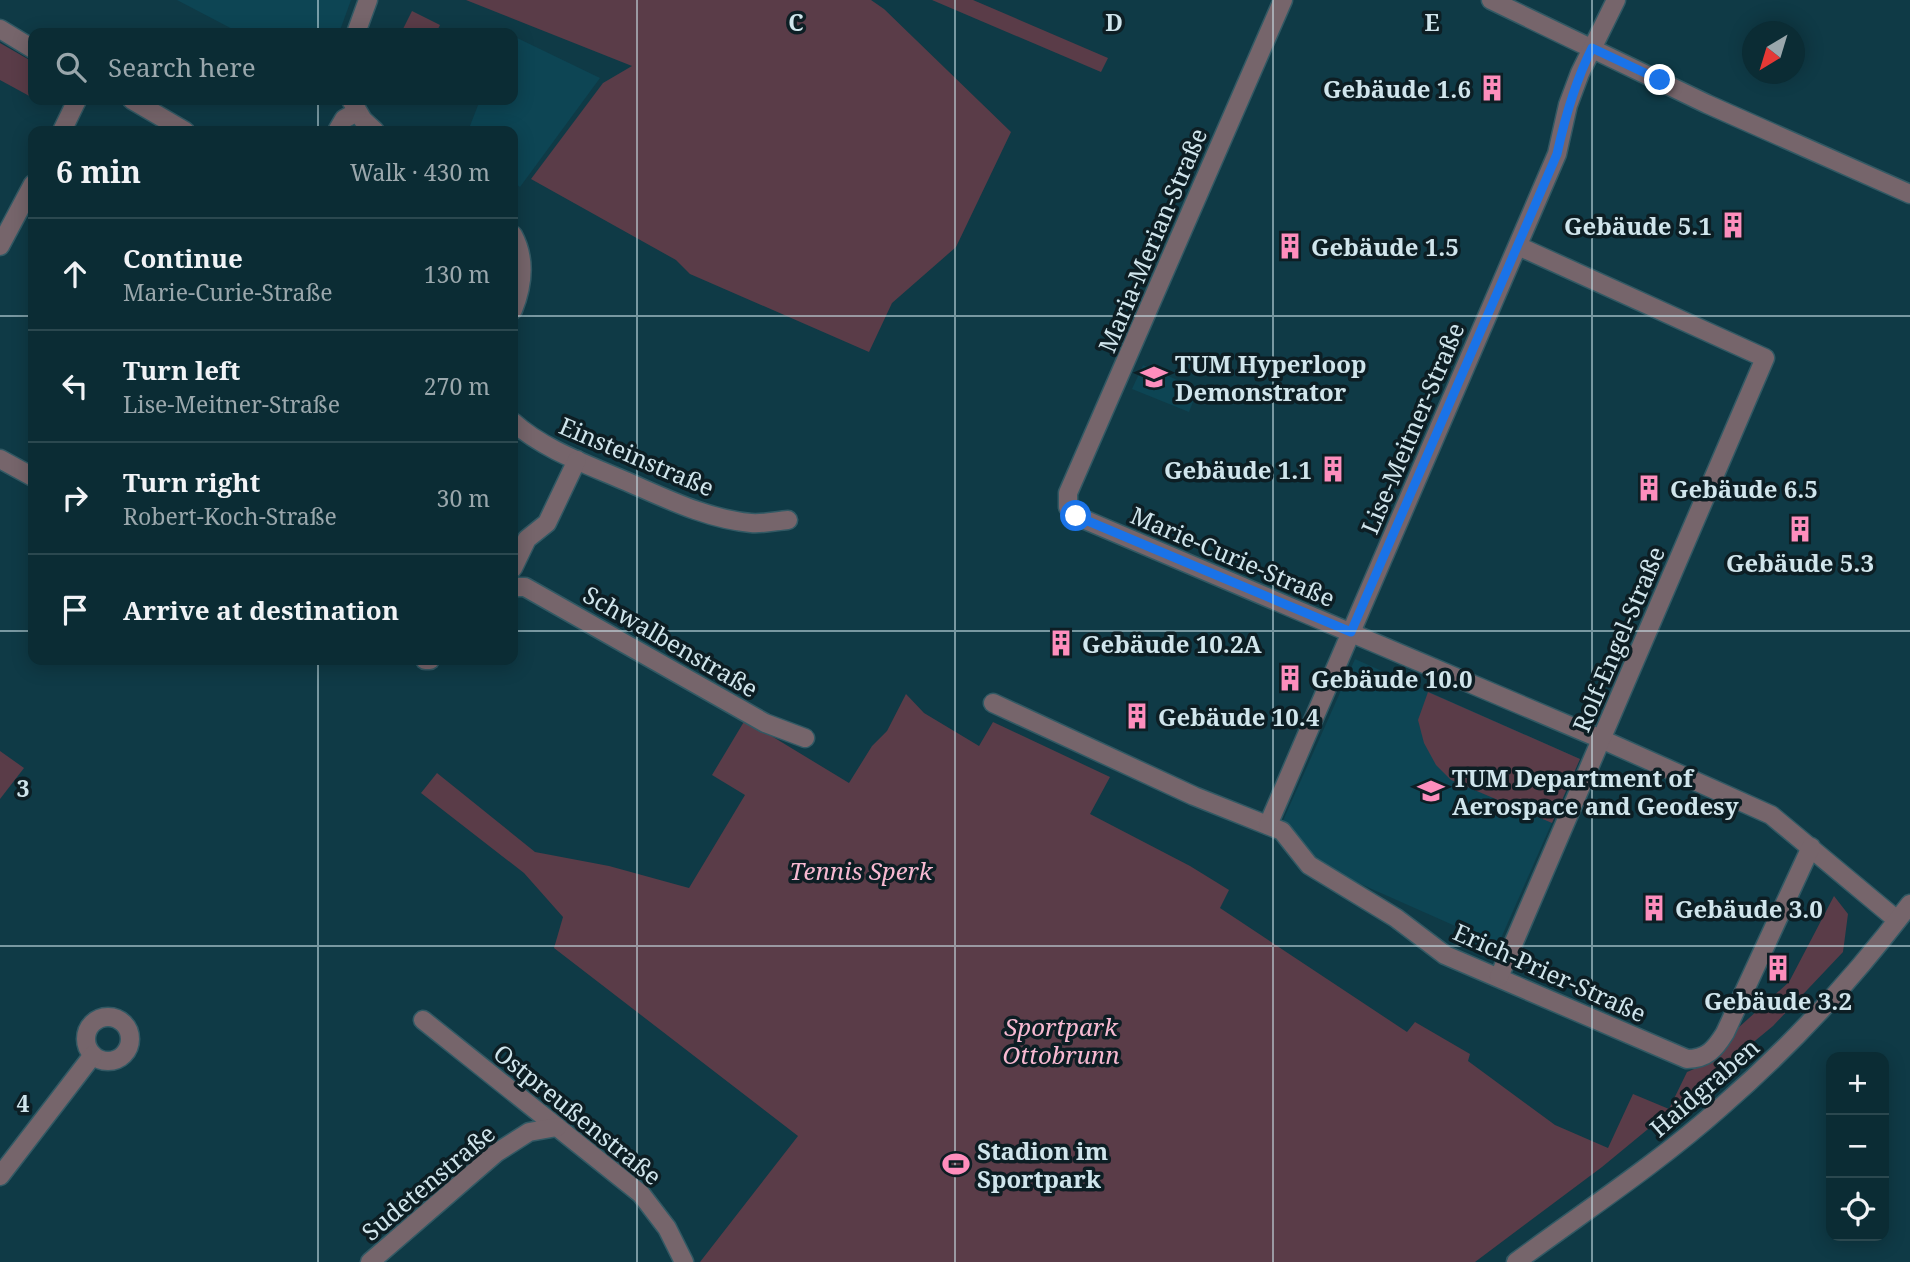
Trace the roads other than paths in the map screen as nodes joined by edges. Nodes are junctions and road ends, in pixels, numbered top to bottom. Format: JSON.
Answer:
{"nodes":[{"id":1,"x":368,"y":0,"type":"edge"},
{"id":2,"x":1283,"y":0,"type":"edge"},
{"id":3,"x":1491,"y":0,"type":"edge"},
{"id":4,"x":1616,"y":0,"type":"edge"},
{"id":5,"x":358,"y":28,"type":"edge"},
{"id":6,"x":0,"y":29,"type":"edge"},
{"id":7,"x":28,"y":46,"type":"edge"},
{"id":8,"x":1592,"y":48,"type":"junction"},
{"id":9,"x":75,"y":105,"type":"edge"},
{"id":10,"x":141,"y":105,"type":"edge"},
{"id":11,"x":354,"y":106,"type":"edge"},
{"id":12,"x":64,"y":126,"type":"edge"},
{"id":13,"x":177,"y":126,"type":"edge"},
{"id":14,"x":340,"y":126,"type":"edge"},
{"id":15,"x":371,"y":126,"type":"edge"},
{"id":16,"x":28,"y":193,"type":"edge"},
{"id":17,"x":1910,"y":194,"type":"edge"},
{"id":18,"x":518,"y":245,"type":"edge"},
{"id":19,"x":0,"y":246,"type":"edge"},
{"id":20,"x":1518,"y":246,"type":"junction"},
{"id":21,"x":518,"y":296,"type":"edge"},
{"id":22,"x":518,"y":426,"type":"edge"},
{"id":23,"x":0,"y":458,"type":"edge"},
{"id":24,"x":577,"y":460,"type":"junction"},
{"id":25,"x":28,"y":474,"type":"edge"},
{"id":26,"x":1067,"y":500,"type":"joint"},
{"id":27,"x":788,"y":520,"type":"dead end"},
{"id":28,"x":518,"y":564,"type":"edge"},
{"id":29,"x":518,"y":582,"type":"edge"},
{"id":30,"x":1351,"y":632,"type":"junction"},
{"id":31,"x":993,"y":703,"type":"dead end"},
{"id":32,"x":805,"y":738,"type":"dead end"},
{"id":33,"x":1601,"y":739,"type":"junction"},
{"id":34,"x":1268,"y":825,"type":"junction"},
{"id":35,"x":1811,"y":847,"type":"junction"},
{"id":36,"x":1910,"y":904,"type":"edge"},
{"id":37,"x":1897,"y":920,"type":"junction"},
{"id":38,"x":1499,"y":977,"type":"junction"},
{"id":39,"x":423,"y":1020,"type":"dead end"},
{"id":40,"x":93,"y":1055,"type":"dead end"},
{"id":41,"x":557,"y":1127,"type":"junction"},
{"id":42,"x":0,"y":1176,"type":"edge"},
{"id":43,"x":370,"y":1262,"type":"edge"},
{"id":44,"x":684,"y":1262,"type":"edge"},
{"id":45,"x":1516,"y":1262,"type":"edge"}],
"edges":[{"from":1,"to":5,"type":"street"},
{"from":2,"to":26,"type":"street","name":"Maria-Merian-Straße"},
{"from":3,"to":8,"type":"street"},
{"from":4,"to":8,"type":"street","name":"Lise-Meitner-Straße"},
{"from":6,"to":7,"type":"street"},
{"from":8,"to":17,"type":"street"},
{"from":8,"to":20,"type":"street","name":"Lise-Meitner-Straße"},
{"from":9,"to":12,"type":"street"},
{"from":10,"to":13,"type":"street"},
{"from":11,"to":14,"type":"street"},
{"from":11,"to":15,"type":"street"},
{"from":16,"to":19,"type":"street"},
{"from":18,"to":21,"type":"street"},
{"from":20,"to":30,"type":"street","name":"Lise-Meitner-Straße"},
{"from":20,"to":33,"type":"street","name":"Rolf-Engel-Straße"},
{"from":22,"to":24,"type":"street","name":"Einsteinstraße"},
{"from":23,"to":25,"type":"street"},
{"from":24,"to":27,"type":"street","name":"Einsteinstraße"},
{"from":24,"to":28,"type":"street"},
{"from":26,"to":30,"type":"street","name":"Marie-Curie-Straße"},
{"from":29,"to":32,"type":"street","name":"Schwalbenstraße"},
{"from":30,"to":33,"type":"street","name":"Marie-Curie-Straße"},
{"from":30,"to":34,"type":"street","name":"Lise-Meitner-Straße"},
{"from":31,"to":34,"type":"street","name":"Erich-Prier-Straße"},
{"from":33,"to":35,"type":"street","name":"Marie-Curie-Straße"},
{"from":33,"to":38,"type":"street","name":"Rolf-Engel-Straße"},
{"from":34,"to":38,"type":"street","name":"Erich-Prier-Straße"},
{"from":35,"to":37,"type":"street","name":"Marie-Curie-Straße"},
{"from":35,"to":38,"type":"street","name":"Erich-Prier-Straße"},
{"from":36,"to":37,"type":"street","name":"Haidgraben"},
{"from":37,"to":45,"type":"street","name":"Haidgraben"},
{"from":39,"to":41,"type":"street","name":"Ostpreußenstraße"},
{"from":40,"to":42,"type":"street"},
{"from":41,"to":43,"type":"street","name":"Sudetenstraße"},
{"from":41,"to":44,"type":"street","name":"Ostpreußenstraße"}]}
